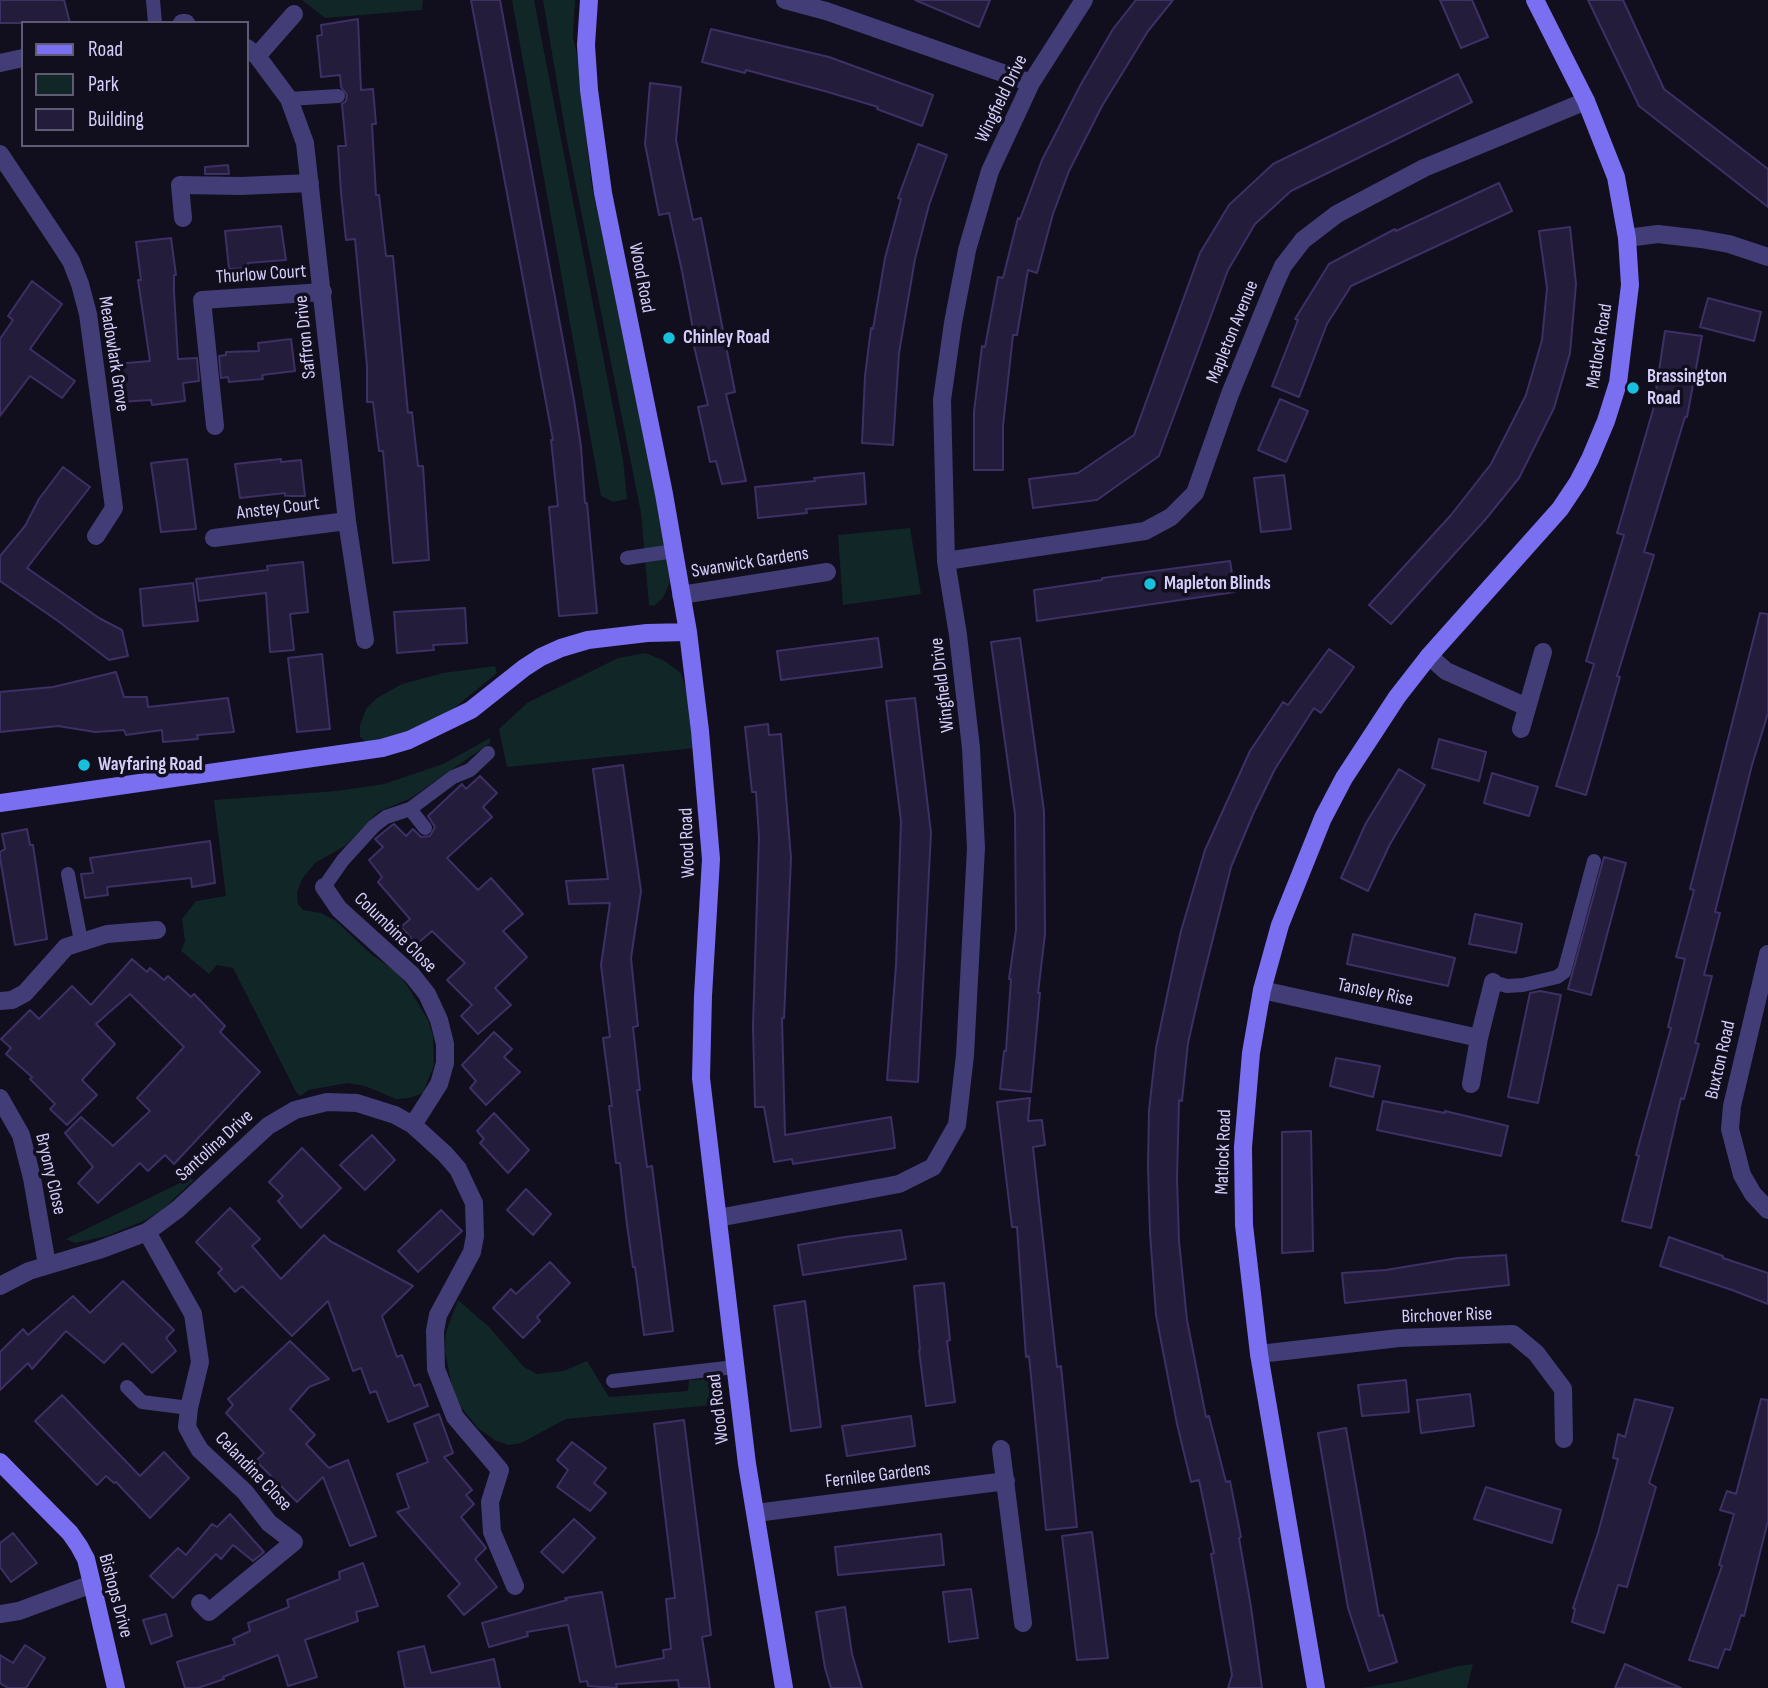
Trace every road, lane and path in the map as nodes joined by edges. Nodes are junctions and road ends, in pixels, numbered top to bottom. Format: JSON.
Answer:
{"nodes":[{"id":1,"x":153,"y":0,"type":"edge"},
{"id":2,"x":589,"y":0,"type":"edge"},
{"id":3,"x":785,"y":0,"type":"edge"},
{"id":4,"x":1084,"y":0,"type":"edge"},
{"id":5,"x":1535,"y":0,"type":"edge"},
{"id":6,"x":294,"y":14,"type":"dead end"},
{"id":7,"x":155,"y":21,"type":"edge"},
{"id":8,"x":252,"y":52,"type":"edge"},
{"id":9,"x":21,"y":58,"type":"edge"},
{"id":10,"x":0,"y":63,"type":"edge"},
{"id":11,"x":1031,"y":83,"type":"junction"},
{"id":12,"x":338,"y":96,"type":"dead end"},
{"id":13,"x":289,"y":99,"type":"junction"},
{"id":14,"x":1586,"y":101,"type":"junction"},
{"id":15,"x":0,"y":154,"type":"edge"},
{"id":16,"x":310,"y":183,"type":"junction"},
{"id":17,"x":183,"y":218,"type":"dead end"},
{"id":18,"x":1627,"y":237,"type":"junction"},
{"id":19,"x":1768,"y":257,"type":"edge"},
{"id":20,"x":323,"y":292,"type":"junction"},
{"id":21,"x":215,"y":426,"type":"dead end"},
{"id":22,"x":347,"y":521,"type":"junction"},
{"id":23,"x":96,"y":536,"type":"dead end"},
{"id":24,"x":214,"y":538,"type":"dead end"},
{"id":25,"x":674,"y":551,"type":"junction"},
{"id":26,"x":627,"y":558,"type":"dead end"},
{"id":27,"x":946,"y":561,"type":"junction"},
{"id":28,"x":827,"y":572,"type":"dead end"},
{"id":29,"x":681,"y":595,"type":"junction"},
{"id":30,"x":688,"y":632,"type":"junction"},
{"id":31,"x":365,"y":640,"type":"dead end"},
{"id":32,"x":1543,"y":652,"type":"dead end"},
{"id":33,"x":1429,"y":656,"type":"junction"},
{"id":34,"x":1527,"y":707,"type":"junction"},
{"id":35,"x":1521,"y":729,"type":"dead end"},
{"id":36,"x":488,"y":753,"type":"dead end"},
{"id":37,"x":0,"y":803,"type":"edge"},
{"id":38,"x":410,"y":808,"type":"junction"},
{"id":39,"x":425,"y":828,"type":"dead end"},
{"id":40,"x":1594,"y":861,"type":"dead end"},
{"id":41,"x":68,"y":874,"type":"dead end"},
{"id":42,"x":324,"y":887,"type":"joint"},
{"id":43,"x":157,"y":930,"type":"dead end"},
{"id":44,"x":81,"y":941,"type":"junction"},
{"id":45,"x":1768,"y":954,"type":"edge"},
{"id":46,"x":1493,"y":982,"type":"joint"},
{"id":47,"x":1262,"y":990,"type":"junction"},
{"id":48,"x":0,"y":1001,"type":"edge"},
{"id":49,"x":1479,"y":1038,"type":"junction"},
{"id":50,"x":1471,"y":1084,"type":"dead end"},
{"id":51,"x":0,"y":1098,"type":"edge"},
{"id":52,"x":412,"y":1125,"type":"junction"},
{"id":53,"x":1768,"y":1210,"type":"edge"},
{"id":54,"x":718,"y":1218,"type":"junction"},
{"id":55,"x":147,"y":1232,"type":"junction"},
{"id":56,"x":47,"y":1265,"type":"junction"},
{"id":57,"x":0,"y":1286,"type":"edge"},
{"id":58,"x":1259,"y":1354,"type":"junction"},
{"id":59,"x":735,"y":1367,"type":"junction"},
{"id":60,"x":613,"y":1381,"type":"dead end"},
{"id":61,"x":127,"y":1387,"type":"dead end"},
{"id":62,"x":189,"y":1408,"type":"junction"},
{"id":63,"x":1564,"y":1438,"type":"dead end"},
{"id":64,"x":1001,"y":1449,"type":"dead end"},
{"id":65,"x":0,"y":1462,"type":"edge"},
{"id":66,"x":1006,"y":1481,"type":"junction"},
{"id":67,"x":756,"y":1513,"type":"junction"},
{"id":68,"x":92,"y":1584,"type":"junction"},
{"id":69,"x":515,"y":1586,"type":"dead end"},
{"id":70,"x":200,"y":1603,"type":"dead end"},
{"id":71,"x":0,"y":1614,"type":"edge"},
{"id":72,"x":1023,"y":1623,"type":"dead end"},
{"id":73,"x":116,"y":1688,"type":"edge"},
{"id":74,"x":784,"y":1688,"type":"edge"},
{"id":75,"x":1316,"y":1688,"type":"edge"}],
"edges":[{"from":1,"to":7,"type":"lane"},
{"from":2,"to":25,"type":"street","name":"Wood Road"},
{"from":3,"to":11,"type":"street"},
{"from":4,"to":11,"type":"street","name":"Wingfield Drive"},
{"from":5,"to":14,"type":"street","name":"Matlock Road"},
{"from":6,"to":8,"type":"street"},
{"from":8,"to":13,"type":"street","name":"Saffron Drive"},
{"from":9,"to":10,"type":"street"},
{"from":11,"to":27,"type":"street","name":"Wingfield Drive"},
{"from":12,"to":13,"type":"lane"},
{"from":13,"to":16,"type":"street","name":"Saffron Drive"},
{"from":14,"to":18,"type":"street","name":"Matlock Road"},
{"from":14,"to":27,"type":"street","name":"Mapleton Avenue"},
{"from":15,"to":23,"type":"street","name":"Meadowlark Grove"},
{"from":16,"to":17,"type":"street"},
{"from":16,"to":20,"type":"street","name":"Saffron Drive"},
{"from":18,"to":19,"type":"street"},
{"from":18,"to":33,"type":"street","name":"Matlock Road"},
{"from":20,"to":21,"type":"street","name":"Thurlow Court"},
{"from":20,"to":22,"type":"street","name":"Saffron Drive"},
{"from":22,"to":24,"type":"street","name":"Anstey Court"},
{"from":22,"to":31,"type":"street","name":"Saffron Drive"},
{"from":25,"to":26,"type":"lane"},
{"from":25,"to":29,"type":"street","name":"Wood Road"},
{"from":27,"to":54,"type":"street","name":"Wingfield Drive"},
{"from":28,"to":29,"type":"street","name":"Swanwick Gardens"},
{"from":29,"to":30,"type":"street","name":"Wood Road"},
{"from":30,"to":37,"type":"street"},
{"from":30,"to":54,"type":"street","name":"Wood Road"},
{"from":32,"to":34,"type":"street"},
{"from":33,"to":34,"type":"street"},
{"from":33,"to":47,"type":"street","name":"Matlock Road"},
{"from":34,"to":35,"type":"street"},
{"from":36,"to":38,"type":"lane"},
{"from":38,"to":39,"type":"lane"},
{"from":38,"to":42,"type":"lane"},
{"from":40,"to":46,"type":"lane"},
{"from":41,"to":44,"type":"lane"},
{"from":42,"to":52,"type":"street","name":"Columbine Close"},
{"from":43,"to":44,"type":"street"},
{"from":44,"to":48,"type":"street"},
{"from":45,"to":53,"type":"street","name":"Buxton Road"},
{"from":46,"to":49,"type":"street"},
{"from":47,"to":49,"type":"street","name":"Tansley Rise"},
{"from":47,"to":58,"type":"street","name":"Matlock Road"},
{"from":49,"to":50,"type":"street"},
{"from":51,"to":56,"type":"street","name":"Bryony Close"},
{"from":52,"to":55,"type":"street","name":"Santolina Drive"},
{"from":52,"to":69,"type":"street","name":"Santolina Drive"},
{"from":54,"to":59,"type":"street","name":"Wood Road"},
{"from":55,"to":56,"type":"street","name":"Santolina Drive"},
{"from":55,"to":62,"type":"street","name":"Celandine Close"},
{"from":56,"to":57,"type":"street","name":"Santolina Drive"},
{"from":58,"to":63,"type":"street","name":"Birchover Rise"},
{"from":58,"to":75,"type":"street","name":"Matlock Road"},
{"from":59,"to":60,"type":"lane"},
{"from":59,"to":67,"type":"street","name":"Wood Road"},
{"from":61,"to":62,"type":"lane"},
{"from":62,"to":70,"type":"street","name":"Celandine Close"},
{"from":64,"to":66,"type":"street"},
{"from":65,"to":68,"type":"street","name":"Bishops Drive"},
{"from":66,"to":67,"type":"street","name":"Fernilee Gardens"},
{"from":66,"to":72,"type":"street"},
{"from":67,"to":74,"type":"street","name":"Wood Road"},
{"from":68,"to":71,"type":"street"},
{"from":68,"to":73,"type":"street","name":"Bishops Drive"}]}
